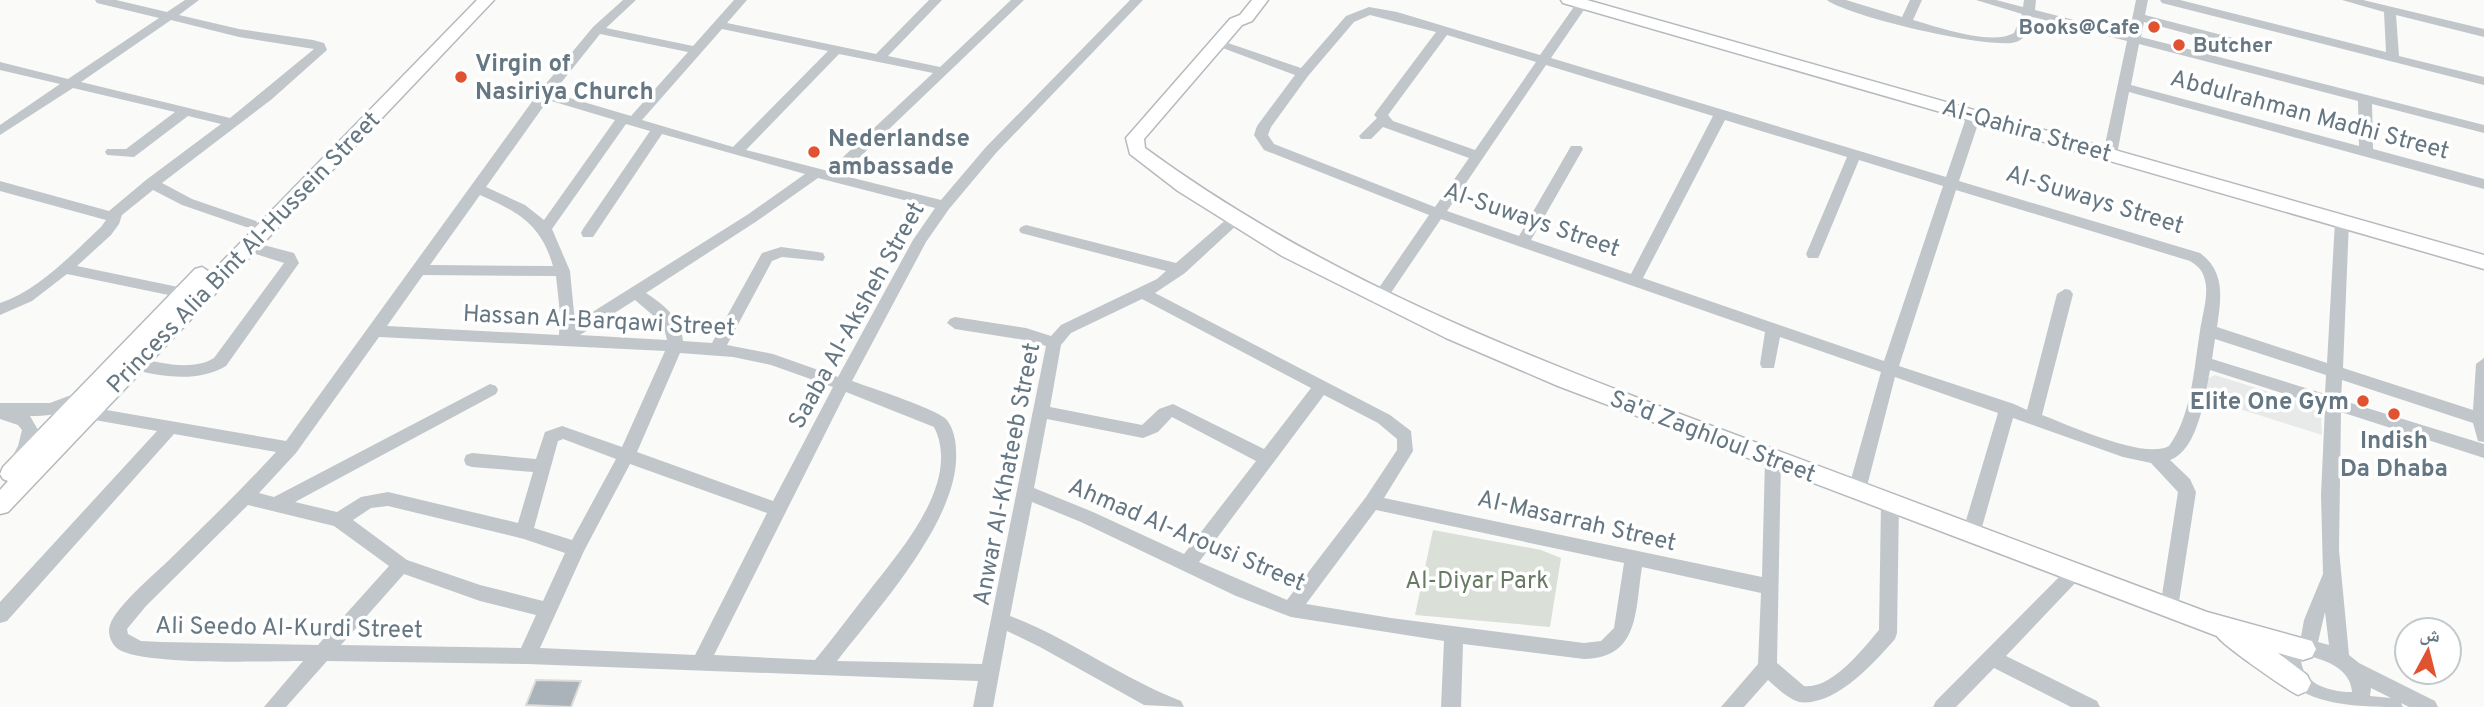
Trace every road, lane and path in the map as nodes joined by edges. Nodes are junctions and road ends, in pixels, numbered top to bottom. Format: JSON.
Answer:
{"nodes":[{"id":1,"x":101,"y":0,"type":"edge"},
{"id":2,"x":193,"y":0,"type":"edge"},
{"id":3,"x":471,"y":0,"type":"edge"},
{"id":4,"x":486,"y":0,"type":"edge"},
{"id":5,"x":630,"y":0,"type":"edge"},
{"id":6,"x":741,"y":0,"type":"edge"},
{"id":7,"x":936,"y":0,"type":"edge"},
{"id":8,"x":1018,"y":0,"type":"edge"},
{"id":9,"x":1114,"y":0,"type":"edge"},
{"id":10,"x":1249,"y":0,"type":"edge"},
{"id":11,"x":1260,"y":0,"type":"edge"},
{"id":12,"x":1833,"y":0,"type":"edge"},
{"id":13,"x":1916,"y":0,"type":"edge"},
{"id":14,"x":1982,"y":0,"type":"edge"},
{"id":15,"x":2142,"y":0,"type":"edge"},
{"id":16,"x":2166,"y":0,"type":"edge"},
{"id":17,"x":2348,"y":0,"type":"edge"},
{"id":18,"x":1584,"y":1,"type":"edge"},
{"id":19,"x":1134,"y":3,"type":"edge"},
{"id":20,"x":2029,"y":6,"type":"edge"},
{"id":21,"x":2390,"y":10,"type":"junction"},
{"id":22,"x":170,"y":16,"type":"junction"},
{"id":23,"x":2138,"y":17,"type":"junction"},
{"id":24,"x":2234,"y":18,"type":"junction"},
{"id":25,"x":1907,"y":21,"type":"junction"},
{"id":26,"x":1236,"y":22,"type":"junction"},
{"id":27,"x":719,"y":25,"type":"junction"},
{"id":28,"x":597,"y":30,"type":"junction"},
{"id":29,"x":1444,"y":30,"type":"junction"},
{"id":30,"x":2484,"y":33,"type":"edge"},
{"id":31,"x":2134,"y":39,"type":"junction"},
{"id":32,"x":2233,"y":42,"type":"junction"},
{"id":33,"x":1218,"y":44,"type":"junction"},
{"id":34,"x":695,"y":50,"type":"junction"},
{"id":35,"x":836,"y":50,"type":"junction"},
{"id":36,"x":2393,"y":57,"type":"junction"},
{"id":37,"x":878,"y":60,"type":"junction"},
{"id":38,"x":1543,"y":61,"type":"junction"},
{"id":39,"x":2232,"y":65,"type":"junction"},
{"id":40,"x":0,"y":66,"type":"edge"},
{"id":41,"x":942,"y":71,"type":"junction"},
{"id":42,"x":1303,"y":74,"type":"junction"},
{"id":43,"x":2484,"y":81,"type":"edge"},
{"id":44,"x":70,"y":83,"type":"junction"},
{"id":45,"x":2125,"y":87,"type":"junction"},
{"id":46,"x":544,"y":95,"type":"junction"},
{"id":47,"x":2365,"y":98,"type":"junction"},
{"id":48,"x":185,"y":111,"type":"junction"},
{"id":49,"x":1721,"y":114,"type":"junction"},
{"id":50,"x":1974,"y":115,"type":"junction"},
{"id":51,"x":628,"y":120,"type":"junction"},
{"id":52,"x":1383,"y":120,"type":"junction"},
{"id":53,"x":231,"y":121,"type":"junction"},
{"id":54,"x":2484,"y":129,"type":"edge"},
{"id":55,"x":658,"y":130,"type":"junction"},
{"id":56,"x":0,"y":131,"type":"edge"},
{"id":57,"x":1366,"y":136,"type":"dead end"},
{"id":58,"x":1576,"y":149,"type":"dead end"},
{"id":59,"x":2111,"y":150,"type":"junction"},
{"id":60,"x":112,"y":152,"type":"dead end"},
{"id":61,"x":736,"y":152,"type":"junction"},
{"id":62,"x":2366,"y":152,"type":"junction"},
{"id":63,"x":1854,"y":155,"type":"junction"},
{"id":64,"x":1478,"y":156,"type":"junction"},
{"id":65,"x":823,"y":174,"type":"junction"},
{"id":66,"x":1952,"y":182,"type":"junction"},
{"id":67,"x":151,"y":183,"type":"junction"},
{"id":68,"x":2484,"y":184,"type":"edge"},
{"id":69,"x":0,"y":186,"type":"edge"},
{"id":70,"x":476,"y":188,"type":"junction"},
{"id":71,"x":944,"y":206,"type":"junction"},
{"id":72,"x":1438,"y":213,"type":"junction"},
{"id":73,"x":113,"y":217,"type":"junction"},
{"id":74,"x":1234,"y":220,"type":"junction"},
{"id":75,"x":2342,"y":221,"type":"junction"},
{"id":76,"x":251,"y":224,"type":"junction"},
{"id":77,"x":545,"y":229,"type":"junction"},
{"id":78,"x":1026,"y":230,"type":"dead end"},
{"id":79,"x":588,"y":233,"type":"dead end"},
{"id":80,"x":1523,"y":241,"type":"junction"},
{"id":81,"x":248,"y":246,"type":"junction"},
{"id":82,"x":2484,"y":251,"type":"edge"},
{"id":83,"x":1813,"y":254,"type":"dead end"},
{"id":84,"x":818,"y":257,"type":"dead end"},
{"id":85,"x":2484,"y":262,"type":"edge"},
{"id":86,"x":63,"y":268,"type":"junction"},
{"id":87,"x":1180,"y":269,"type":"junction"},
{"id":88,"x":419,"y":270,"type":"junction"},
{"id":89,"x":563,"y":271,"type":"junction"},
{"id":90,"x":1635,"y":280,"type":"junction"},
{"id":91,"x":192,"y":291,"type":"junction"},
{"id":92,"x":636,"y":293,"type":"junction"},
{"id":93,"x":1143,"y":293,"type":"junction"},
{"id":94,"x":2065,"y":294,"type":"dead end"},
{"id":95,"x":1379,"y":299,"type":"junction"},
{"id":96,"x":0,"y":309,"type":"edge"},
{"id":97,"x":955,"y":323,"type":"dead end"},
{"id":98,"x":1773,"y":329,"type":"junction"},
{"id":99,"x":2207,"y":330,"type":"junction"},
{"id":100,"x":376,"y":331,"type":"junction"},
{"id":101,"x":566,"y":339,"type":"junction"},
{"id":102,"x":1054,"y":343,"type":"junction"},
{"id":103,"x":676,"y":345,"type":"junction"},
{"id":104,"x":717,"y":348,"type":"junction"},
{"id":105,"x":2203,"y":362,"type":"junction"},
{"id":106,"x":2484,"y":363,"type":"edge"},
{"id":107,"x":1768,"y":364,"type":"dead end"},
{"id":108,"x":135,"y":365,"type":"junction"},
{"id":109,"x":1890,"y":368,"type":"junction"},
{"id":110,"x":2334,"y":370,"type":"junction"},
{"id":111,"x":843,"y":385,"type":"junction"},
{"id":112,"x":1321,"y":387,"type":"junction"},
{"id":113,"x":490,"y":390,"type":"dead end"},
{"id":114,"x":87,"y":404,"type":"junction"},
{"id":115,"x":2334,"y":404,"type":"junction"},
{"id":116,"x":2008,"y":408,"type":"junction"},
{"id":117,"x":0,"y":410,"type":"edge"},
{"id":118,"x":1042,"y":412,"type":"junction"},
{"id":119,"x":2033,"y":418,"type":"junction"},
{"id":120,"x":2482,"y":419,"type":"edge"},
{"id":121,"x":171,"y":427,"type":"junction"},
{"id":122,"x":2484,"y":436,"type":"edge"},
{"id":123,"x":290,"y":448,"type":"junction"},
{"id":124,"x":2484,"y":450,"type":"edge"},
{"id":125,"x":626,"y":454,"type":"junction"},
{"id":126,"x":2156,"y":457,"type":"junction"},
{"id":127,"x":1268,"y":459,"type":"junction"},
{"id":128,"x":1773,"y":459,"type":"junction"},
{"id":129,"x":472,"y":460,"type":"dead end"},
{"id":130,"x":542,"y":466,"type":"junction"},
{"id":131,"x":6,"y":478,"type":"edge"},
{"id":132,"x":1857,"y":490,"type":"junction"},
{"id":133,"x":1026,"y":492,"type":"junction"},
{"id":134,"x":245,"y":497,"type":"junction"},
{"id":135,"x":1372,"y":502,"type":"junction"},
{"id":136,"x":1890,"y":503,"type":"junction"},
{"id":137,"x":0,"y":505,"type":"edge"},
{"id":138,"x":274,"y":505,"type":"junction"},
{"id":139,"x":777,"y":510,"type":"junction"},
{"id":140,"x":339,"y":520,"type":"junction"},
{"id":141,"x":524,"y":532,"type":"junction"},
{"id":142,"x":1971,"y":534,"type":"junction"},
{"id":143,"x":576,"y":549,"type":"junction"},
{"id":144,"x":1634,"y":558,"type":"junction"},
{"id":145,"x":1188,"y":563,"type":"junction"},
{"id":146,"x":401,"y":565,"type":"junction"},
{"id":147,"x":2074,"y":573,"type":"junction"},
{"id":148,"x":2330,"y":575,"type":"junction"},
{"id":149,"x":1771,"y":587,"type":"junction"},
{"id":150,"x":2169,"y":608,"type":"junction"},
{"id":151,"x":1292,"y":609,"type":"junction"},
{"id":152,"x":547,"y":610,"type":"junction"},
{"id":153,"x":0,"y":615,"type":"edge"},
{"id":154,"x":1002,"y":621,"type":"junction"},
{"id":155,"x":2206,"y":622,"type":"junction"},
{"id":156,"x":1454,"y":635,"type":"junction"},
{"id":157,"x":2306,"y":649,"type":"junction"},
{"id":158,"x":323,"y":653,"type":"junction"},
{"id":159,"x":527,"y":656,"type":"junction"},
{"id":160,"x":1990,"y":657,"type":"junction"},
{"id":161,"x":701,"y":662,"type":"junction"},
{"id":162,"x":2346,"y":664,"type":"junction"},
{"id":163,"x":1767,"y":666,"type":"junction"},
{"id":164,"x":820,"y":668,"type":"junction"},
{"id":165,"x":990,"y":673,"type":"junction"},
{"id":166,"x":2302,"y":692,"type":"edge"},
{"id":167,"x":2351,"y":705,"type":"edge"},
{"id":168,"x":274,"y":707,"type":"edge"},
{"id":169,"x":983,"y":707,"type":"edge"},
{"id":170,"x":1174,"y":707,"type":"edge"},
{"id":171,"x":1451,"y":707,"type":"edge"},
{"id":172,"x":1731,"y":707,"type":"edge"},
{"id":173,"x":1944,"y":707,"type":"edge"},
{"id":174,"x":2090,"y":707,"type":"edge"},
{"id":175,"x":2393,"y":707,"type":"edge"},
{"id":176,"x":2428,"y":707,"type":"edge"}],
"edges":[{"from":1,"to":22,"type":"street"},
{"from":2,"to":22,"type":"street"},
{"from":3,"to":76,"type":"main road","name":"Princess Alia Bint Al-Hussein Street"},
{"from":4,"to":81,"type":"main road","name":"Princess Alia Bint Al-Hussein Street"},
{"from":5,"to":28,"type":"street","name":"Ali Seedo Al-Kurdi Street"},
{"from":6,"to":27,"type":"street"},
{"from":7,"to":37,"type":"street"},
{"from":8,"to":41,"type":"street"},
{"from":9,"to":19,"type":"street"},
{"from":10,"to":26,"type":"main road"},
{"from":11,"to":26,"type":"main road"},
{"from":12,"to":25,"type":"street"},
{"from":13,"to":25,"type":"street"},
{"from":14,"to":20,"type":"street"},
{"from":15,"to":23,"type":"street"},
{"from":16,"to":24,"type":"street"},
{"from":17,"to":21,"type":"street"},
{"from":18,"to":38,"type":"street"},
{"from":18,"to":50,"type":"main road","name":"Al-Qahira Street"},
{"from":18,"to":59,"type":"main road","name":"Al-Qahira Street"},
{"from":19,"to":71,"type":"street","name":"Saaba Al-Aksheh Street"},
{"from":20,"to":25,"type":"street"},
{"from":20,"to":31,"type":"street"},
{"from":21,"to":30,"type":"street"},
{"from":21,"to":36,"type":"street"},
{"from":22,"to":44,"type":"street"},
{"from":22,"to":53,"type":"street"},
{"from":23,"to":31,"type":"street"},
{"from":23,"to":32,"type":"street"},
{"from":24,"to":32,"type":"street"},
{"from":24,"to":36,"type":"street"},
{"from":26,"to":33,"type":"main road"},
{"from":27,"to":34,"type":"street"},
{"from":27,"to":35,"type":"street"},
{"from":28,"to":34,"type":"street"},
{"from":28,"to":46,"type":"street","name":"Ali Seedo Al-Kurdi Street"},
{"from":29,"to":38,"type":"street","name":"Al-Suways Street"},
{"from":29,"to":42,"type":"street","name":"Al-Suways Street"},
{"from":29,"to":52,"type":"street"},
{"from":31,"to":39,"type":"street"},
{"from":31,"to":45,"type":"street"},
{"from":32,"to":39,"type":"street"},
{"from":33,"to":42,"type":"street"},
{"from":33,"to":74,"type":"main road","name":"Sa'd Zaghloul Street"},
{"from":34,"to":51,"type":"street"},
{"from":35,"to":37,"type":"street"},
{"from":35,"to":61,"type":"street"},
{"from":36,"to":43,"type":"street"},
{"from":37,"to":41,"type":"street"},
{"from":38,"to":49,"type":"street","name":"Al-Suways Street"},
{"from":38,"to":64,"type":"street"},
{"from":39,"to":47,"type":"street"},
{"from":40,"to":44,"type":"street"},
{"from":41,"to":65,"type":"street"},
{"from":42,"to":72,"type":"street","name":"Al-Suways Street"},
{"from":44,"to":48,"type":"street"},
{"from":44,"to":56,"type":"street"},
{"from":45,"to":59,"type":"street"},
{"from":45,"to":62,"type":"street","name":"Abdulrahman Madhi Street"},
{"from":46,"to":51,"type":"street"},
{"from":46,"to":70,"type":"street","name":"Ali Seedo Al-Kurdi Street"},
{"from":47,"to":54,"type":"street"},
{"from":47,"to":62,"type":"street"},
{"from":48,"to":53,"type":"street"},
{"from":48,"to":60,"type":"street"},
{"from":49,"to":63,"type":"street","name":"Al-Suways Street"},
{"from":49,"to":90,"type":"street"},
{"from":50,"to":59,"type":"main road","name":"Al-Qahira Street"},
{"from":50,"to":66,"type":"street"},
{"from":51,"to":55,"type":"street"},
{"from":51,"to":77,"type":"street"},
{"from":52,"to":57,"type":"street"},
{"from":52,"to":64,"type":"street"},
{"from":53,"to":67,"type":"street"},
{"from":55,"to":61,"type":"street"},
{"from":55,"to":79,"type":"street"},
{"from":58,"to":80,"type":"street"},
{"from":59,"to":75,"type":"main road","name":"Al-Qahira Street"},
{"from":59,"to":82,"type":"main road","name":"Al-Qahira Street"},
{"from":61,"to":65,"type":"street"},
{"from":62,"to":68,"type":"street","name":"Abdulrahman Madhi Street"},
{"from":63,"to":66,"type":"street","name":"Al-Suways Street"},
{"from":63,"to":83,"type":"street"},
{"from":64,"to":72,"type":"street"},
{"from":65,"to":71,"type":"street"},
{"from":65,"to":92,"type":"street"},
{"from":66,"to":99,"type":"street","name":"Al-Suways Street"},
{"from":66,"to":109,"type":"street"},
{"from":67,"to":73,"type":"street"},
{"from":67,"to":76,"type":"street"},
{"from":69,"to":73,"type":"street"},
{"from":70,"to":77,"type":"street"},
{"from":70,"to":88,"type":"street","name":"Ali Seedo Al-Kurdi Street"},
{"from":71,"to":111,"type":"street","name":"Saaba Al-Aksheh Street"},
{"from":72,"to":80,"type":"street","name":"Al-Suways Street"},
{"from":72,"to":95,"type":"street"},
{"from":73,"to":86,"type":"street"},
{"from":74,"to":87,"type":"street","name":"Anwar Al-Khateeb Street"},
{"from":74,"to":95,"type":"main road","name":"Sa'd Zaghloul Street"},
{"from":75,"to":85,"type":"main road","name":"Al-Qahira Street"},
{"from":75,"to":110,"type":"street"},
{"from":76,"to":91,"type":"main road","name":"Princess Alia Bint Al-Hussein Street"},
{"from":77,"to":89,"type":"street"},
{"from":78,"to":87,"type":"street"},
{"from":80,"to":90,"type":"street","name":"Al-Suways Street"},
{"from":81,"to":91,"type":"main road","name":"Princess Alia Bint Al-Hussein Street"},
{"from":81,"to":108,"type":"street"},
{"from":84,"to":104,"type":"street"},
{"from":86,"to":91,"type":"street"},
{"from":86,"to":96,"type":"street"},
{"from":87,"to":93,"type":"street","name":"Anwar Al-Khateeb Street"},
{"from":88,"to":89,"type":"street"},
{"from":88,"to":100,"type":"street","name":"Ali Seedo Al-Kurdi Street"},
{"from":89,"to":101,"type":"street"},
{"from":90,"to":98,"type":"street","name":"Al-Suways Street"},
{"from":91,"to":108,"type":"main road","name":"Princess Alia Bint Al-Hussein Street"},
{"from":91,"to":114,"type":"main road","name":"Princess Alia Bint Al-Hussein Street"},
{"from":92,"to":101,"type":"street"},
{"from":92,"to":103,"type":"street"},
{"from":93,"to":102,"type":"street","name":"Anwar Al-Khateeb Street"},
{"from":93,"to":112,"type":"street"},
{"from":94,"to":119,"type":"street"},
{"from":95,"to":128,"type":"main road","name":"Sa'd Zaghloul Street"},
{"from":97,"to":102,"type":"street"},
{"from":98,"to":107,"type":"street"},
{"from":98,"to":109,"type":"street","name":"Al-Suways Street"},
{"from":99,"to":105,"type":"street","name":"Al-Suways Street"},
{"from":99,"to":110,"type":"street"},
{"from":100,"to":101,"type":"street","name":"Hassan Al-Barqawi Street"},
{"from":100,"to":123,"type":"street","name":"Ali Seedo Al-Kurdi Street"},
{"from":101,"to":103,"type":"street","name":"Hassan Al-Barqawi Street"},
{"from":102,"to":118,"type":"street","name":"Anwar Al-Khateeb Street"},
{"from":103,"to":104,"type":"street","name":"Hassan Al-Barqawi Street"},
{"from":103,"to":125,"type":"street"},
{"from":104,"to":111,"type":"street","name":"Hassan Al-Barqawi Street"},
{"from":105,"to":115,"type":"street"},
{"from":105,"to":126,"type":"street","name":"Al-Suways Street"},
{"from":106,"to":120,"type":"street"},
{"from":108,"to":114,"type":"main road","name":"Princess Alia Bint Al-Hussein Street"},
{"from":109,"to":116,"type":"street","name":"Al-Suways Street"},
{"from":109,"to":132,"type":"street"},
{"from":110,"to":115,"type":"street"},
{"from":110,"to":120,"type":"street"},
{"from":111,"to":139,"type":"street","name":"Saaba Al-Aksheh Street"},
{"from":111,"to":164,"type":"street","name":"Hassan Al-Barqawi Street"},
{"from":112,"to":127,"type":"street"},
{"from":112,"to":135,"type":"street"},
{"from":113,"to":138,"type":"street"},
{"from":114,"to":117,"type":"street"},
{"from":114,"to":121,"type":"street"},
{"from":114,"to":131,"type":"main road","name":"Princess Alia Bint Al-Hussein Street"},
{"from":114,"to":137,"type":"main road","name":"Princess Alia Bint Al-Hussein Street"},
{"from":115,"to":124,"type":"street"},
{"from":115,"to":148,"type":"street"},
{"from":116,"to":119,"type":"street","name":"Al-Suways Street"},
{"from":116,"to":142,"type":"street"},
{"from":117,"to":131,"type":"street"},
{"from":118,"to":127,"type":"street"},
{"from":118,"to":133,"type":"street","name":"Anwar Al-Khateeb Street"},
{"from":119,"to":126,"type":"street","name":"Al-Suways Street"},
{"from":120,"to":122,"type":"street"},
{"from":121,"to":123,"type":"street"},
{"from":121,"to":153,"type":"street"},
{"from":123,"to":134,"type":"street","name":"Ali Seedo Al-Kurdi Street"},
{"from":125,"to":130,"type":"street"},
{"from":125,"to":139,"type":"street"},
{"from":125,"to":143,"type":"street"},
{"from":126,"to":150,"type":"street"},
{"from":127,"to":145,"type":"street"},
{"from":128,"to":132,"type":"main road","name":"Sa'd Zaghloul Street"},
{"from":128,"to":149,"type":"street"},
{"from":129,"to":130,"type":"street"},
{"from":130,"to":141,"type":"street"},
{"from":132,"to":136,"type":"main road","name":"Sa'd Zaghloul Street"},
{"from":133,"to":145,"type":"street","name":"Ahmad Al-Arousi Street"},
{"from":133,"to":154,"type":"street","name":"Anwar Al-Khateeb Street"},
{"from":134,"to":138,"type":"street"},
{"from":134,"to":158,"type":"street","name":"Ali Seedo Al-Kurdi Street"},
{"from":135,"to":144,"type":"street","name":"Al-Masarrah Street"},
{"from":135,"to":151,"type":"street"},
{"from":136,"to":142,"type":"main road","name":"Sa'd Zaghloul Street"},
{"from":136,"to":163,"type":"street"},
{"from":138,"to":140,"type":"street"},
{"from":139,"to":161,"type":"street","name":"Saaba Al-Aksheh Street"},
{"from":140,"to":141,"type":"street"},
{"from":140,"to":146,"type":"street"},
{"from":141,"to":143,"type":"street"},
{"from":142,"to":147,"type":"main road","name":"Sa'd Zaghloul Street"},
{"from":143,"to":152,"type":"street"},
{"from":144,"to":149,"type":"street","name":"Al-Masarrah Street"},
{"from":144,"to":156,"type":"street","name":"Ahmad Al-Arousi Street"},
{"from":145,"to":151,"type":"street","name":"Ahmad Al-Arousi Street"},
{"from":146,"to":152,"type":"street"},
{"from":146,"to":158,"type":"street"},
{"from":147,"to":150,"type":"main road","name":"Sa'd Zaghloul Street"},
{"from":147,"to":160,"type":"street"},
{"from":148,"to":157,"type":"street"},
{"from":148,"to":162,"type":"street"},
{"from":149,"to":163,"type":"street"},
{"from":150,"to":155,"type":"main road","name":"Sa'd Zaghloul Street"},
{"from":151,"to":156,"type":"street","name":"Ahmad Al-Arousi Street"},
{"from":152,"to":159,"type":"street"},
{"from":154,"to":165,"type":"street","name":"Anwar Al-Khateeb Street"},
{"from":154,"to":170,"type":"street"},
{"from":155,"to":157,"type":"main road","name":"Sa'd Zaghloul Street"},
{"from":155,"to":166,"type":"main road","name":"Sa'd Zaghloul Street"},
{"from":156,"to":171,"type":"street"},
{"from":157,"to":162,"type":"street"},
{"from":157,"to":166,"type":"street"},
{"from":158,"to":159,"type":"street","name":"Ali Seedo Al-Kurdi Street"},
{"from":158,"to":168,"type":"street"},
{"from":159,"to":161,"type":"street","name":"Ali Seedo Al-Kurdi Street"},
{"from":160,"to":173,"type":"street"},
{"from":160,"to":174,"type":"street"},
{"from":161,"to":164,"type":"street","name":"Ali Seedo Al-Kurdi Street"},
{"from":162,"to":167,"type":"street"},
{"from":162,"to":176,"type":"street"},
{"from":163,"to":172,"type":"street"},
{"from":164,"to":165,"type":"street","name":"Ali Seedo Al-Kurdi Street"},
{"from":165,"to":169,"type":"street","name":"Anwar Al-Khateeb Street"},
{"from":166,"to":167,"type":"street"},
{"from":167,"to":175,"type":"street"}]}
